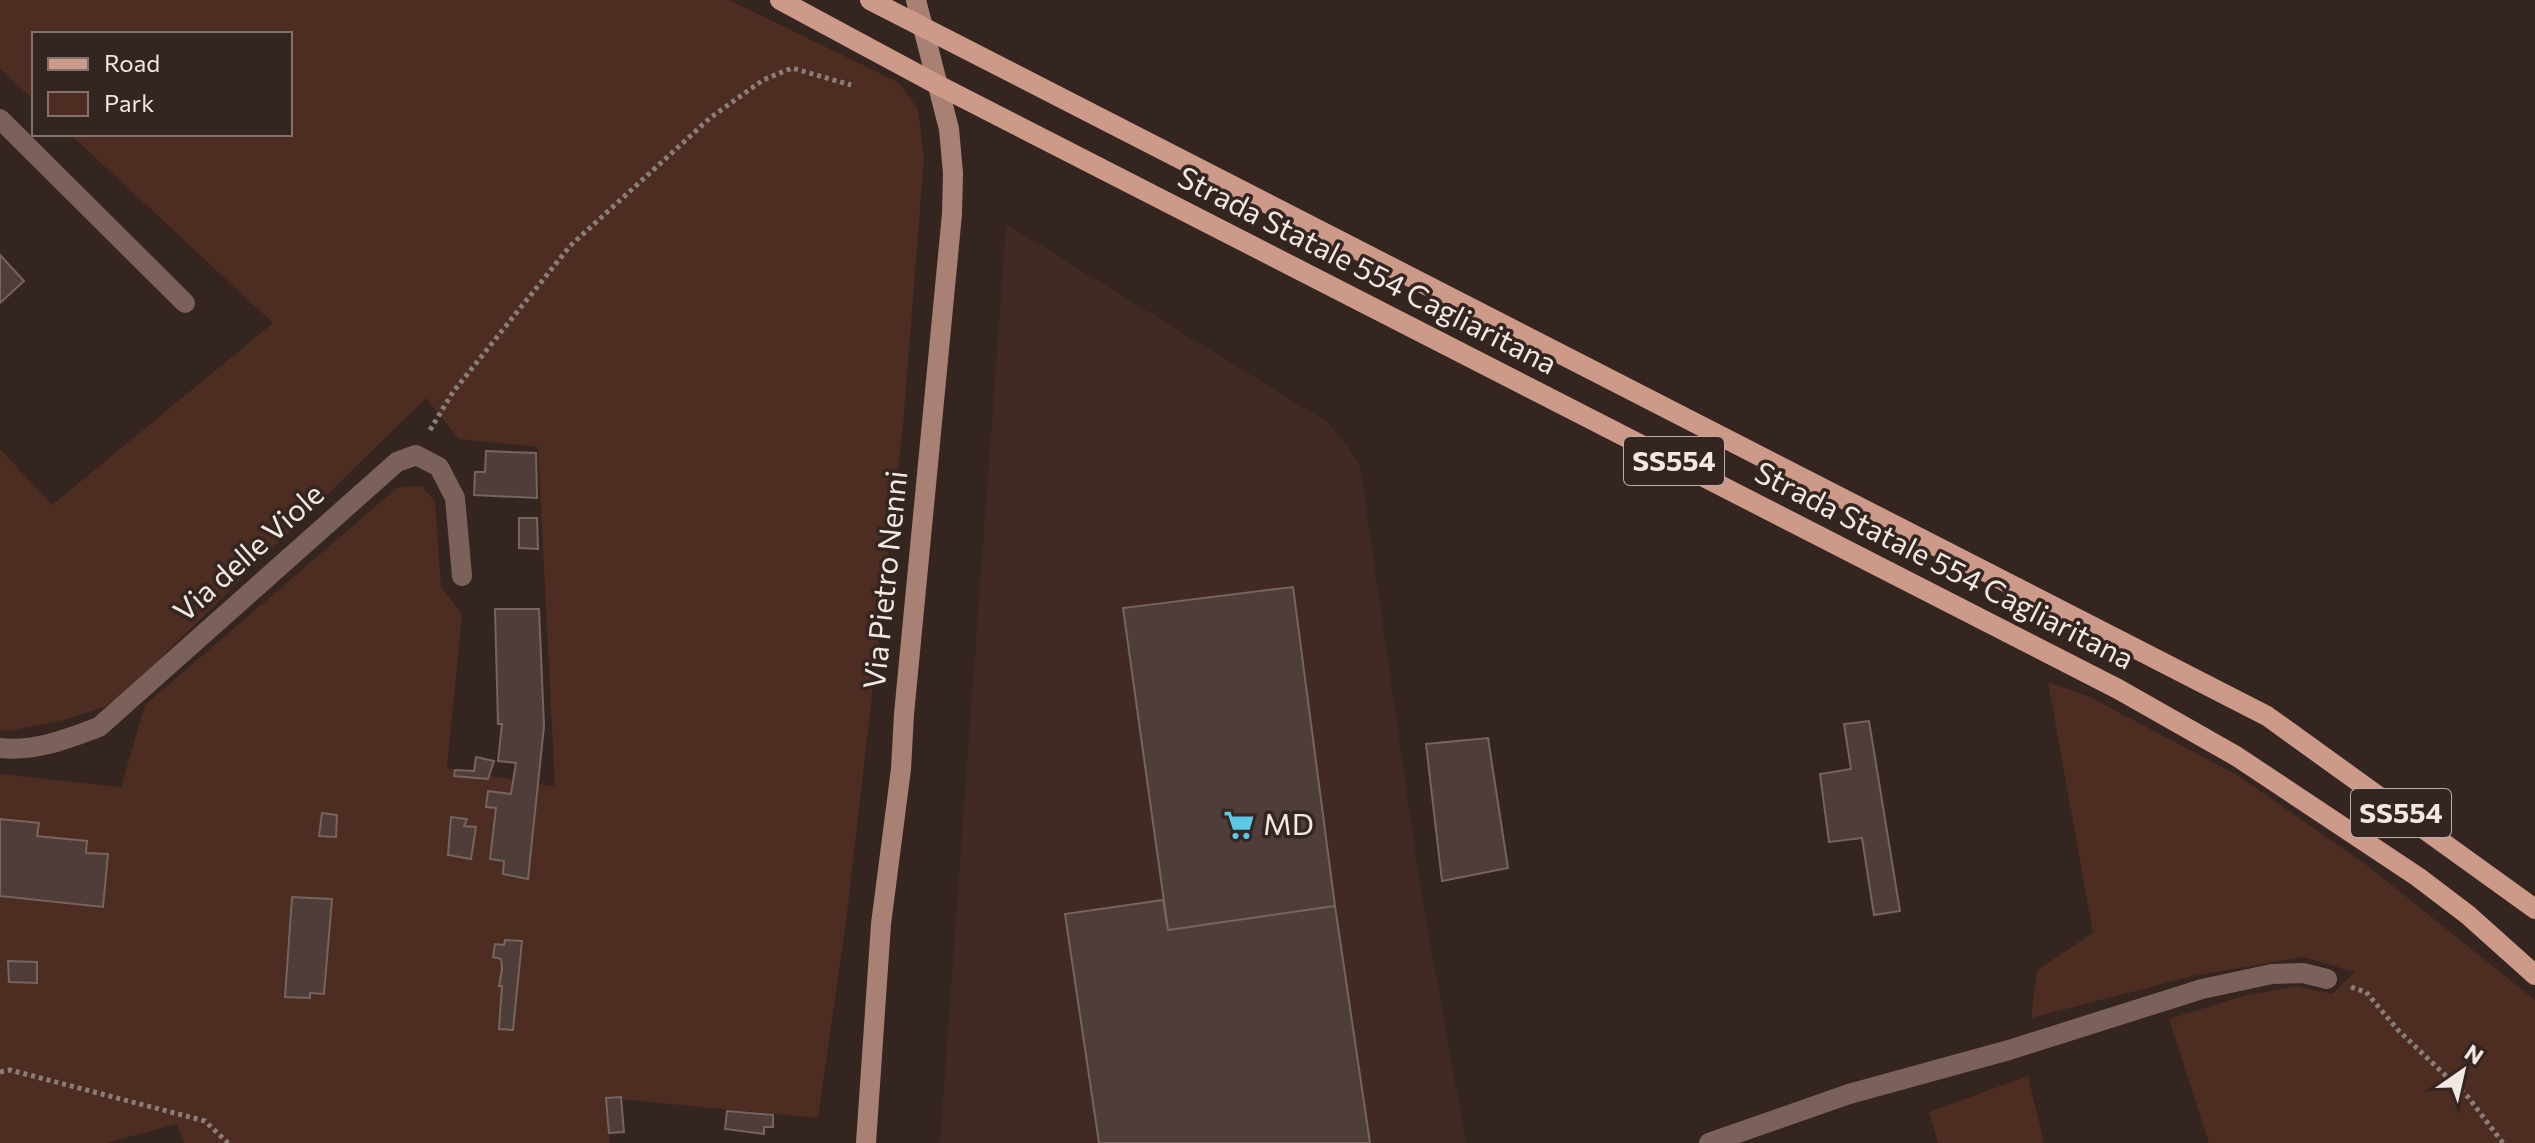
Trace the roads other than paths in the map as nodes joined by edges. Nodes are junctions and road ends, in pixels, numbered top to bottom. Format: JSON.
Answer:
{"nodes":[{"id":1,"x":780,"y":0,"type":"edge"},
{"id":2,"x":870,"y":0,"type":"edge"},
{"id":3,"x":916,"y":0,"type":"edge"},
{"id":4,"x":920,"y":26,"type":"junction"},
{"id":5,"x":936,"y":84,"type":"junction"},
{"id":6,"x":0,"y":119,"type":"edge"},
{"id":7,"x":185,"y":303,"type":"dead end"},
{"id":8,"x":462,"y":576,"type":"dead end"},
{"id":9,"x":0,"y":748,"type":"edge"},
{"id":10,"x":2535,"y":909,"type":"edge"},
{"id":11,"x":2535,"y":975,"type":"edge"},
{"id":12,"x":2327,"y":979,"type":"road end"},
{"id":13,"x":866,"y":1143,"type":"edge"},
{"id":14,"x":1709,"y":1143,"type":"edge"}],
"edges":[{"from":1,"to":5,"type":"main road","name":"Strada Statale 554 Cagliaritana","number":"SS554"},
{"from":2,"to":4,"type":"main road","name":"Strada Statale 554 Cagliaritana","number":"SS554"},
{"from":3,"to":4,"type":"street","name":"Via Pietro Nenni"},
{"from":4,"to":5,"type":"street","name":"Via Pietro Nenni"},
{"from":4,"to":10,"type":"main road","name":"Strada Statale 554 Cagliaritana","number":"SS554"},
{"from":5,"to":11,"type":"main road","name":"Strada Statale 554 Cagliaritana","number":"SS554"},
{"from":5,"to":13,"type":"street","name":"Via Pietro Nenni"},
{"from":6,"to":7,"type":"street"},
{"from":8,"to":9,"type":"street","name":"Via delle Viole"},
{"from":12,"to":14,"type":"street"}]}
